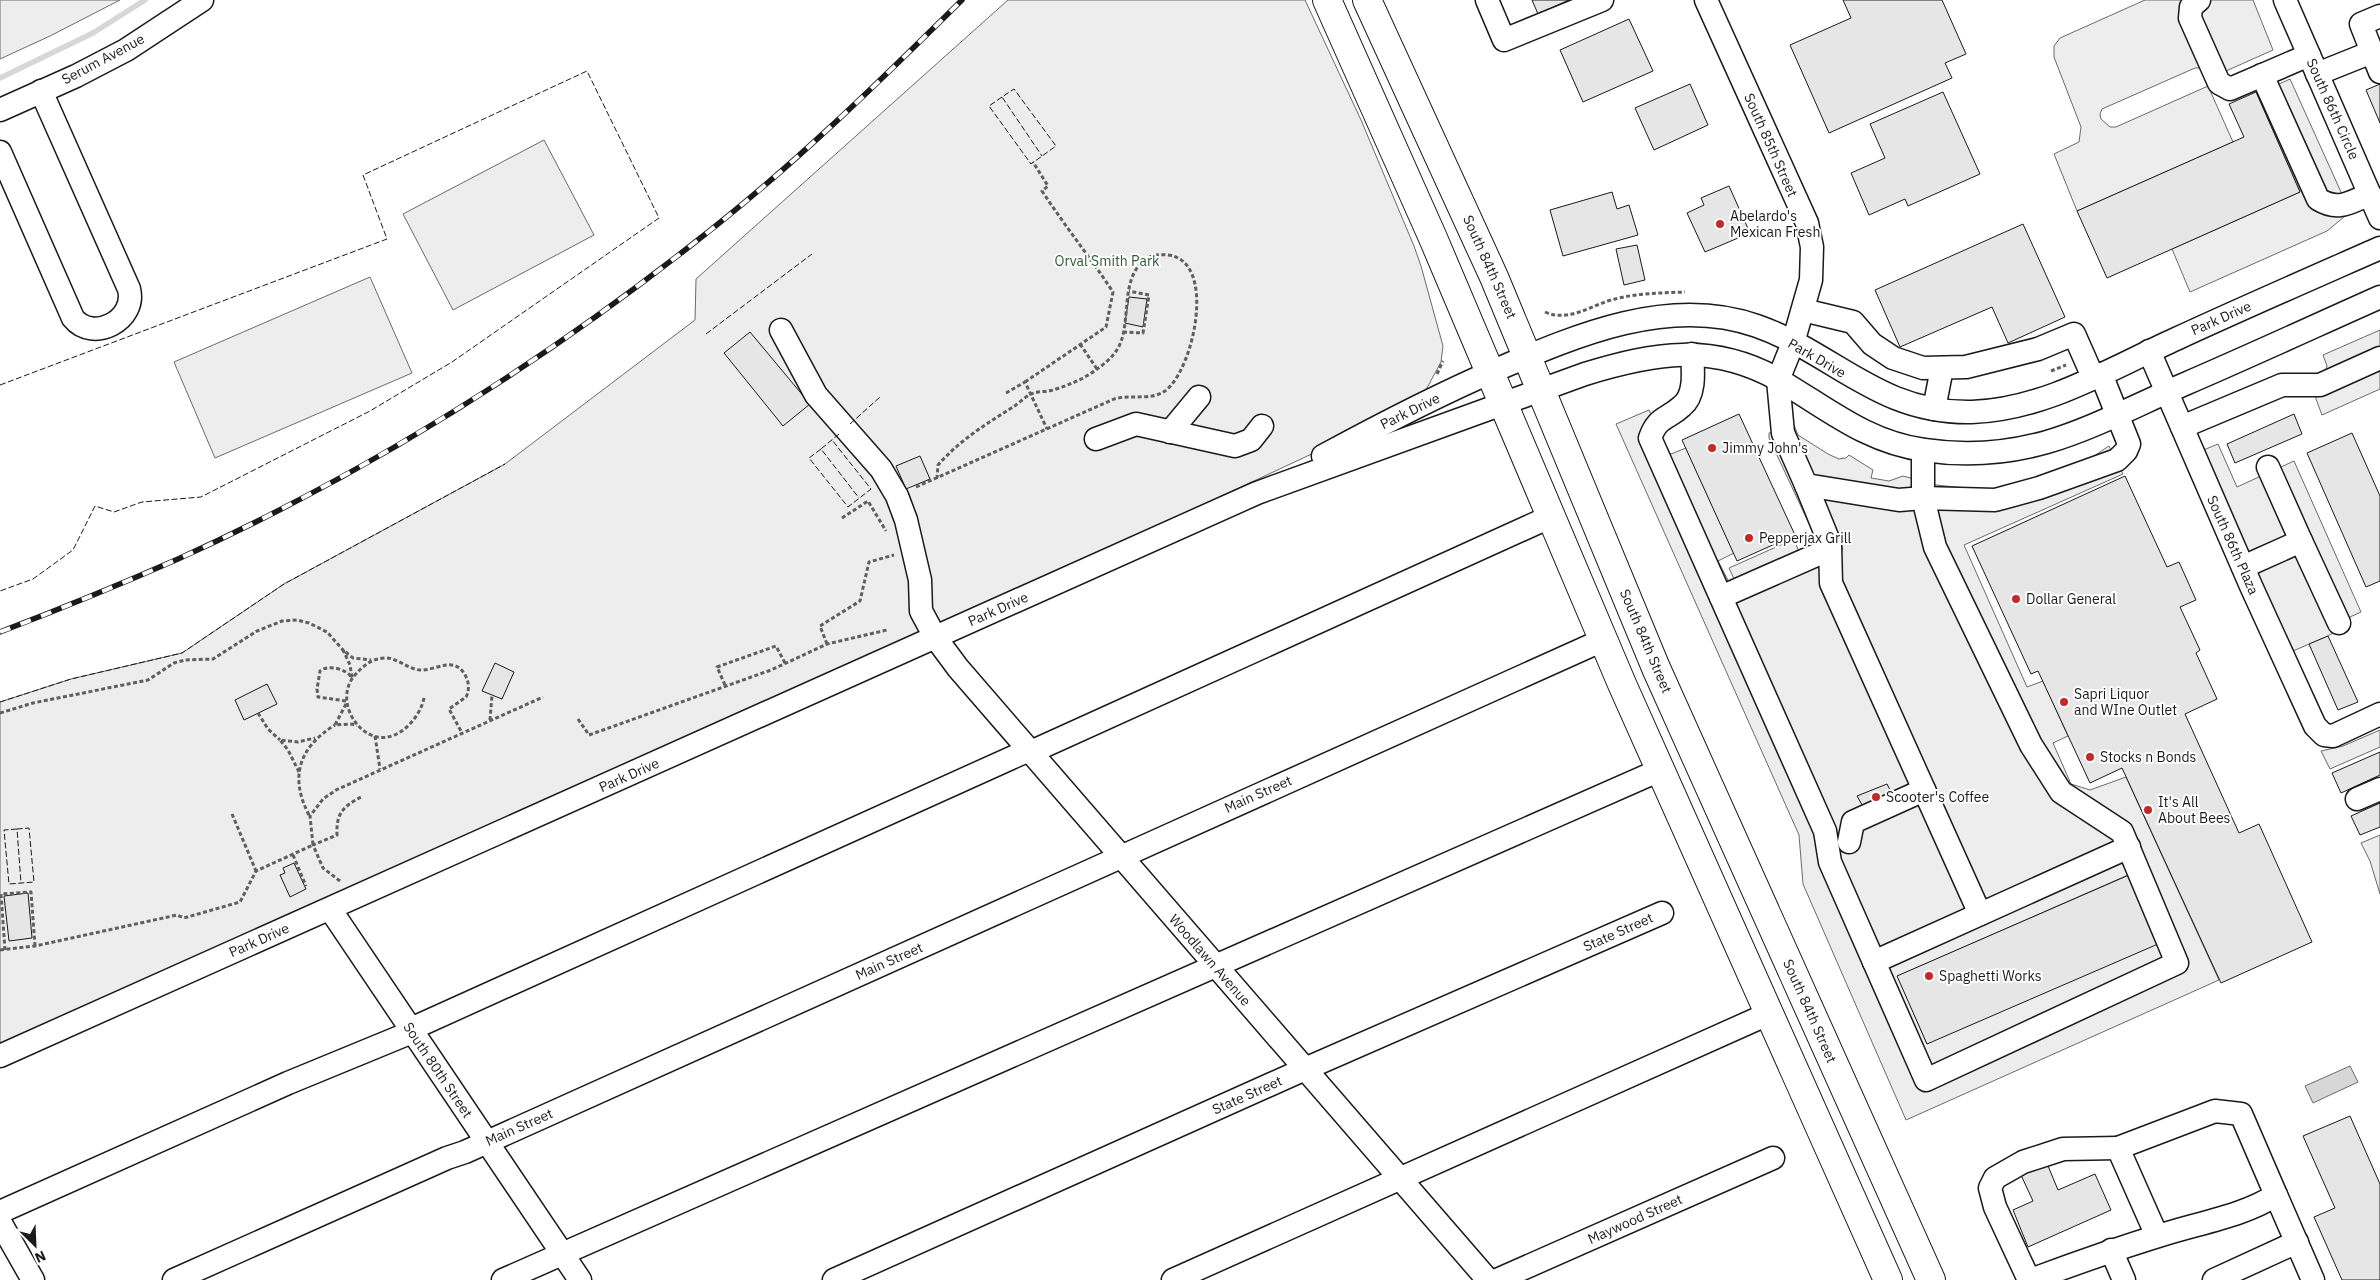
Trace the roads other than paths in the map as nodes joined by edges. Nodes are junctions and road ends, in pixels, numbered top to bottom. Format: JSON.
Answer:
{"nodes":[{"id":1,"x":202,"y":0,"type":"edge"},
{"id":2,"x":1327,"y":0,"type":"edge"},
{"id":3,"x":1367,"y":0,"type":"edge"},
{"id":4,"x":1487,"y":0,"type":"edge"},
{"id":5,"x":1602,"y":0,"type":"edge"},
{"id":6,"x":2199,"y":0,"type":"edge"},
{"id":7,"x":2285,"y":0,"type":"edge"},
{"id":8,"x":1708,"y":1,"type":"edge"},
{"id":9,"x":2380,"y":16,"type":"edge"},
{"id":10,"x":2376,"y":62,"type":"edge"},
{"id":11,"x":2313,"y":65,"type":"junction"},
{"id":12,"x":2262,"y":75,"type":"junction"},
{"id":13,"x":41,"y":91,"type":"junction"},
{"id":14,"x":0,"y":110,"type":"edge"},
{"id":15,"x":0,"y":152,"type":"edge"},
{"id":16,"x":2370,"y":194,"type":"junction"},
{"id":17,"x":2380,"y":218,"type":"edge"},
{"id":18,"x":2380,"y":248,"type":"edge"},
{"id":19,"x":2380,"y":297,"type":"edge"},
{"id":20,"x":1803,"y":310,"type":"junction"},
{"id":21,"x":781,"y":330,"type":"dead end"},
{"id":22,"x":1794,"y":343,"type":"junction"},
{"id":23,"x":2149,"y":351,"type":"junction"},
{"id":24,"x":1692,"y":354,"type":"junction"},
{"id":25,"x":1528,"y":356,"type":"junction"},
{"id":26,"x":2380,"y":358,"type":"edge"},
{"id":27,"x":1942,"y":368,"type":"junction"},
{"id":28,"x":1490,"y":373,"type":"junction"},
{"id":29,"x":2097,"y":376,"type":"junction"},
{"id":30,"x":1778,"y":380,"type":"junction"},
{"id":31,"x":1542,"y":388,"type":"junction"},
{"id":32,"x":2166,"y":392,"type":"junction"},
{"id":33,"x":1199,"y":397,"type":"dead end"},
{"id":34,"x":1503,"y":402,"type":"junction"},
{"id":35,"x":1934,"y":409,"type":"junction"},
{"id":36,"x":2118,"y":413,"type":"junction"},
{"id":37,"x":1262,"y":426,"type":"dead end"},
{"id":38,"x":2182,"y":427,"type":"junction"},
{"id":39,"x":1170,"y":432,"type":"junction"},
{"id":40,"x":1096,"y":439,"type":"dead end"},
{"id":41,"x":1923,"y":450,"type":"junction"},
{"id":42,"x":2268,"y":467,"type":"dead end"},
{"id":43,"x":1806,"y":485,"type":"junction"},
{"id":44,"x":1257,"y":493,"type":"junction"},
{"id":45,"x":1923,"y":498,"type":"junction"},
{"id":46,"x":1552,"y":516,"type":"junction"},
{"id":47,"x":2301,"y":541,"type":"junction"},
{"id":48,"x":1830,"y":549,"type":"junction"},
{"id":49,"x":2243,"y":567,"type":"junction"},
{"id":50,"x":1721,"y":597,"type":"junction"},
{"id":51,"x":2338,"y":623,"type":"dead end"},
{"id":52,"x":935,"y":637,"type":"junction"},
{"id":53,"x":1603,"y":640,"type":"junction"},
{"id":54,"x":2380,"y":714,"type":"edge"},
{"id":55,"x":1030,"y":751,"type":"junction"},
{"id":56,"x":1660,"y":770,"type":"junction"},
{"id":57,"x":2380,"y":789,"type":"edge"},
{"id":58,"x":1924,"y":790,"type":"junction"},
{"id":59,"x":2357,"y":800,"type":"dead end"},
{"id":60,"x":1849,"y":842,"type":"dead end"},
{"id":61,"x":2128,"y":847,"type":"junction"},
{"id":62,"x":1120,"y":856,"type":"junction"},
{"id":63,"x":330,"y":908,"type":"junction"},
{"id":64,"x":1662,"y":913,"type":"dead end"},
{"id":65,"x":1980,"y":914,"type":"junction"},
{"id":66,"x":1874,"y":962,"type":"junction"},
{"id":67,"x":1216,"y":967,"type":"junction"},
{"id":68,"x":1768,"y":1014,"type":"junction"},
{"id":69,"x":412,"y":1030,"type":"junction"},
{"id":70,"x":0,"y":1056,"type":"edge"},
{"id":71,"x":1305,"y":1069,"type":"junction"},
{"id":72,"x":486,"y":1142,"type":"junction"},
{"id":73,"x":2118,"y":1148,"type":"junction"},
{"id":74,"x":1773,"y":1158,"type":"dead end"},
{"id":75,"x":1399,"y":1178,"type":"junction"},
{"id":76,"x":2276,"y":1195,"type":"junction"},
{"id":77,"x":0,"y":1212,"type":"edge"},
{"id":78,"x":0,"y":1222,"type":"edge"},
{"id":79,"x":2157,"y":1236,"type":"junction"},
{"id":80,"x":2297,"y":1242,"type":"junction"},
{"id":81,"x":2111,"y":1250,"type":"junction"},
{"id":82,"x":562,"y":1253,"type":"junction"},
{"id":83,"x":1889,"y":1279,"type":"edge"},
{"id":84,"x":33,"y":1280,"type":"edge"},
{"id":85,"x":174,"y":1280,"type":"edge"},
{"id":86,"x":503,"y":1280,"type":"edge"},
{"id":87,"x":580,"y":1280,"type":"edge"},
{"id":88,"x":834,"y":1280,"type":"edge"},
{"id":89,"x":1173,"y":1280,"type":"edge"},
{"id":90,"x":1488,"y":1280,"type":"edge"},
{"id":91,"x":1497,"y":1280,"type":"edge"},
{"id":92,"x":1930,"y":1280,"type":"edge"},
{"id":93,"x":2030,"y":1280,"type":"edge"},
{"id":94,"x":2124,"y":1280,"type":"edge"},
{"id":95,"x":2214,"y":1280,"type":"edge"},
{"id":96,"x":2313,"y":1280,"type":"edge"}],
"edges":[{"from":1,"to":13,"type":"street","name":"Serum Avenue"},
{"from":2,"to":28,"type":"main road"},
{"from":3,"to":25,"type":"main road","name":"South 84th Street"},
{"from":4,"to":5,"type":"street"},
{"from":6,"to":12,"type":"street"},
{"from":7,"to":11,"type":"street","name":"South 86th Circle"},
{"from":8,"to":20,"type":"street","name":"South 85th Street"},
{"from":9,"to":10,"type":"street"},
{"from":10,"to":11,"type":"street"},
{"from":11,"to":12,"type":"street"},
{"from":11,"to":16,"type":"street","name":"South 86th Circle"},
{"from":12,"to":16,"type":"street"},
{"from":13,"to":14,"type":"street","name":"Serum Avenue"},
{"from":13,"to":15,"type":"street"},
{"from":16,"to":17,"type":"street","name":"South 86th Circle"},
{"from":18,"to":23,"type":"street","name":"Park Drive"},
{"from":19,"to":32,"type":"street","name":"Park Drive"},
{"from":20,"to":22,"type":"street","name":"South 85th Street"},
{"from":20,"to":27,"type":"street"},
{"from":21,"to":52,"type":"street","name":"Woodlawn Avenue"},
{"from":22,"to":25,"type":"street","name":"Park Drive"},
{"from":22,"to":30,"type":"street","name":"South 85th Street"},
{"from":22,"to":35,"type":"street","name":"Park Drive"},
{"from":23,"to":29,"type":"street","name":"Park Drive"},
{"from":23,"to":32,"type":"street","name":"South 86th Plaza"},
{"from":24,"to":30,"type":"street","name":"Park Drive"},
{"from":24,"to":31,"type":"street","name":"Park Drive"},
{"from":24,"to":50,"type":"street"},
{"from":25,"to":28,"type":"street","name":"Park Drive"},
{"from":25,"to":31,"type":"main road","name":"South 84th Street"},
{"from":26,"to":38,"type":"street"},
{"from":27,"to":29,"type":"street"},
{"from":27,"to":35,"type":"street"},
{"from":28,"to":34,"type":"main road"},
{"from":28,"to":44,"type":"street","name":"Park Drive"},
{"from":29,"to":35,"type":"street","name":"Park Drive"},
{"from":29,"to":36,"type":"street"},
{"from":30,"to":41,"type":"street","name":"Park Drive"},
{"from":30,"to":43,"type":"street"},
{"from":31,"to":34,"type":"street","name":"Park Drive"},
{"from":31,"to":92,"type":"main road","name":"South 84th Street"},
{"from":32,"to":36,"type":"street","name":"Park Drive"},
{"from":32,"to":38,"type":"street","name":"South 86th Plaza"},
{"from":33,"to":39,"type":"street"},
{"from":34,"to":44,"type":"street","name":"Park Drive"},
{"from":34,"to":46,"type":"main road"},
{"from":36,"to":41,"type":"street","name":"Park Drive"},
{"from":36,"to":45,"type":"street"},
{"from":37,"to":39,"type":"street"},
{"from":38,"to":49,"type":"street","name":"South 86th Plaza"},
{"from":39,"to":40,"type":"street"},
{"from":41,"to":45,"type":"street"},
{"from":42,"to":47,"type":"street"},
{"from":43,"to":45,"type":"street"},
{"from":43,"to":48,"type":"street"},
{"from":44,"to":52,"type":"street","name":"Park Drive"},
{"from":45,"to":61,"type":"street"},
{"from":46,"to":53,"type":"main road"},
{"from":46,"to":55,"type":"street"},
{"from":47,"to":49,"type":"street"},
{"from":47,"to":51,"type":"street"},
{"from":48,"to":50,"type":"street"},
{"from":48,"to":58,"type":"street"},
{"from":49,"to":54,"type":"street","name":"South 86th Plaza"},
{"from":50,"to":66,"type":"street"},
{"from":52,"to":55,"type":"street","name":"Woodlawn Avenue"},
{"from":52,"to":63,"type":"street","name":"Park Drive"},
{"from":53,"to":56,"type":"main road"},
{"from":53,"to":62,"type":"street","name":"Main Street"},
{"from":55,"to":62,"type":"street","name":"Woodlawn Avenue"},
{"from":55,"to":69,"type":"street"},
{"from":56,"to":67,"type":"street"},
{"from":56,"to":68,"type":"main road"},
{"from":57,"to":59,"type":"street"},
{"from":58,"to":60,"type":"street"},
{"from":58,"to":65,"type":"street"},
{"from":61,"to":65,"type":"street"},
{"from":61,"to":66,"type":"street"},
{"from":62,"to":67,"type":"street","name":"Woodlawn Avenue"},
{"from":62,"to":72,"type":"street","name":"Main Street"},
{"from":63,"to":69,"type":"street","name":"South 80th Street"},
{"from":63,"to":70,"type":"street","name":"Park Drive"},
{"from":64,"to":71,"type":"street","name":"State Street"},
{"from":65,"to":66,"type":"street"},
{"from":67,"to":71,"type":"street","name":"Woodlawn Avenue"},
{"from":67,"to":82,"type":"street"},
{"from":68,"to":75,"type":"street"},
{"from":68,"to":83,"type":"main road"},
{"from":69,"to":72,"type":"street","name":"South 80th Street"},
{"from":69,"to":77,"type":"street"},
{"from":71,"to":75,"type":"street","name":"Woodlawn Avenue"},
{"from":71,"to":88,"type":"street","name":"State Street"},
{"from":72,"to":82,"type":"street","name":"South 80th Street"},
{"from":72,"to":85,"type":"street","name":"Main Street"},
{"from":73,"to":76,"type":"street"},
{"from":73,"to":79,"type":"street"},
{"from":73,"to":93,"type":"street"},
{"from":74,"to":91,"type":"street","name":"Maywood Street"},
{"from":75,"to":89,"type":"street"},
{"from":75,"to":90,"type":"street","name":"Woodlawn Avenue"},
{"from":76,"to":79,"type":"street"},
{"from":76,"to":80,"type":"street"},
{"from":78,"to":84,"type":"street"},
{"from":79,"to":81,"type":"street"},
{"from":80,"to":95,"type":"street"},
{"from":80,"to":96,"type":"street"},
{"from":81,"to":93,"type":"street"},
{"from":81,"to":94,"type":"street"},
{"from":82,"to":86,"type":"street"},
{"from":82,"to":87,"type":"street","name":"South 80th Street"}]}
